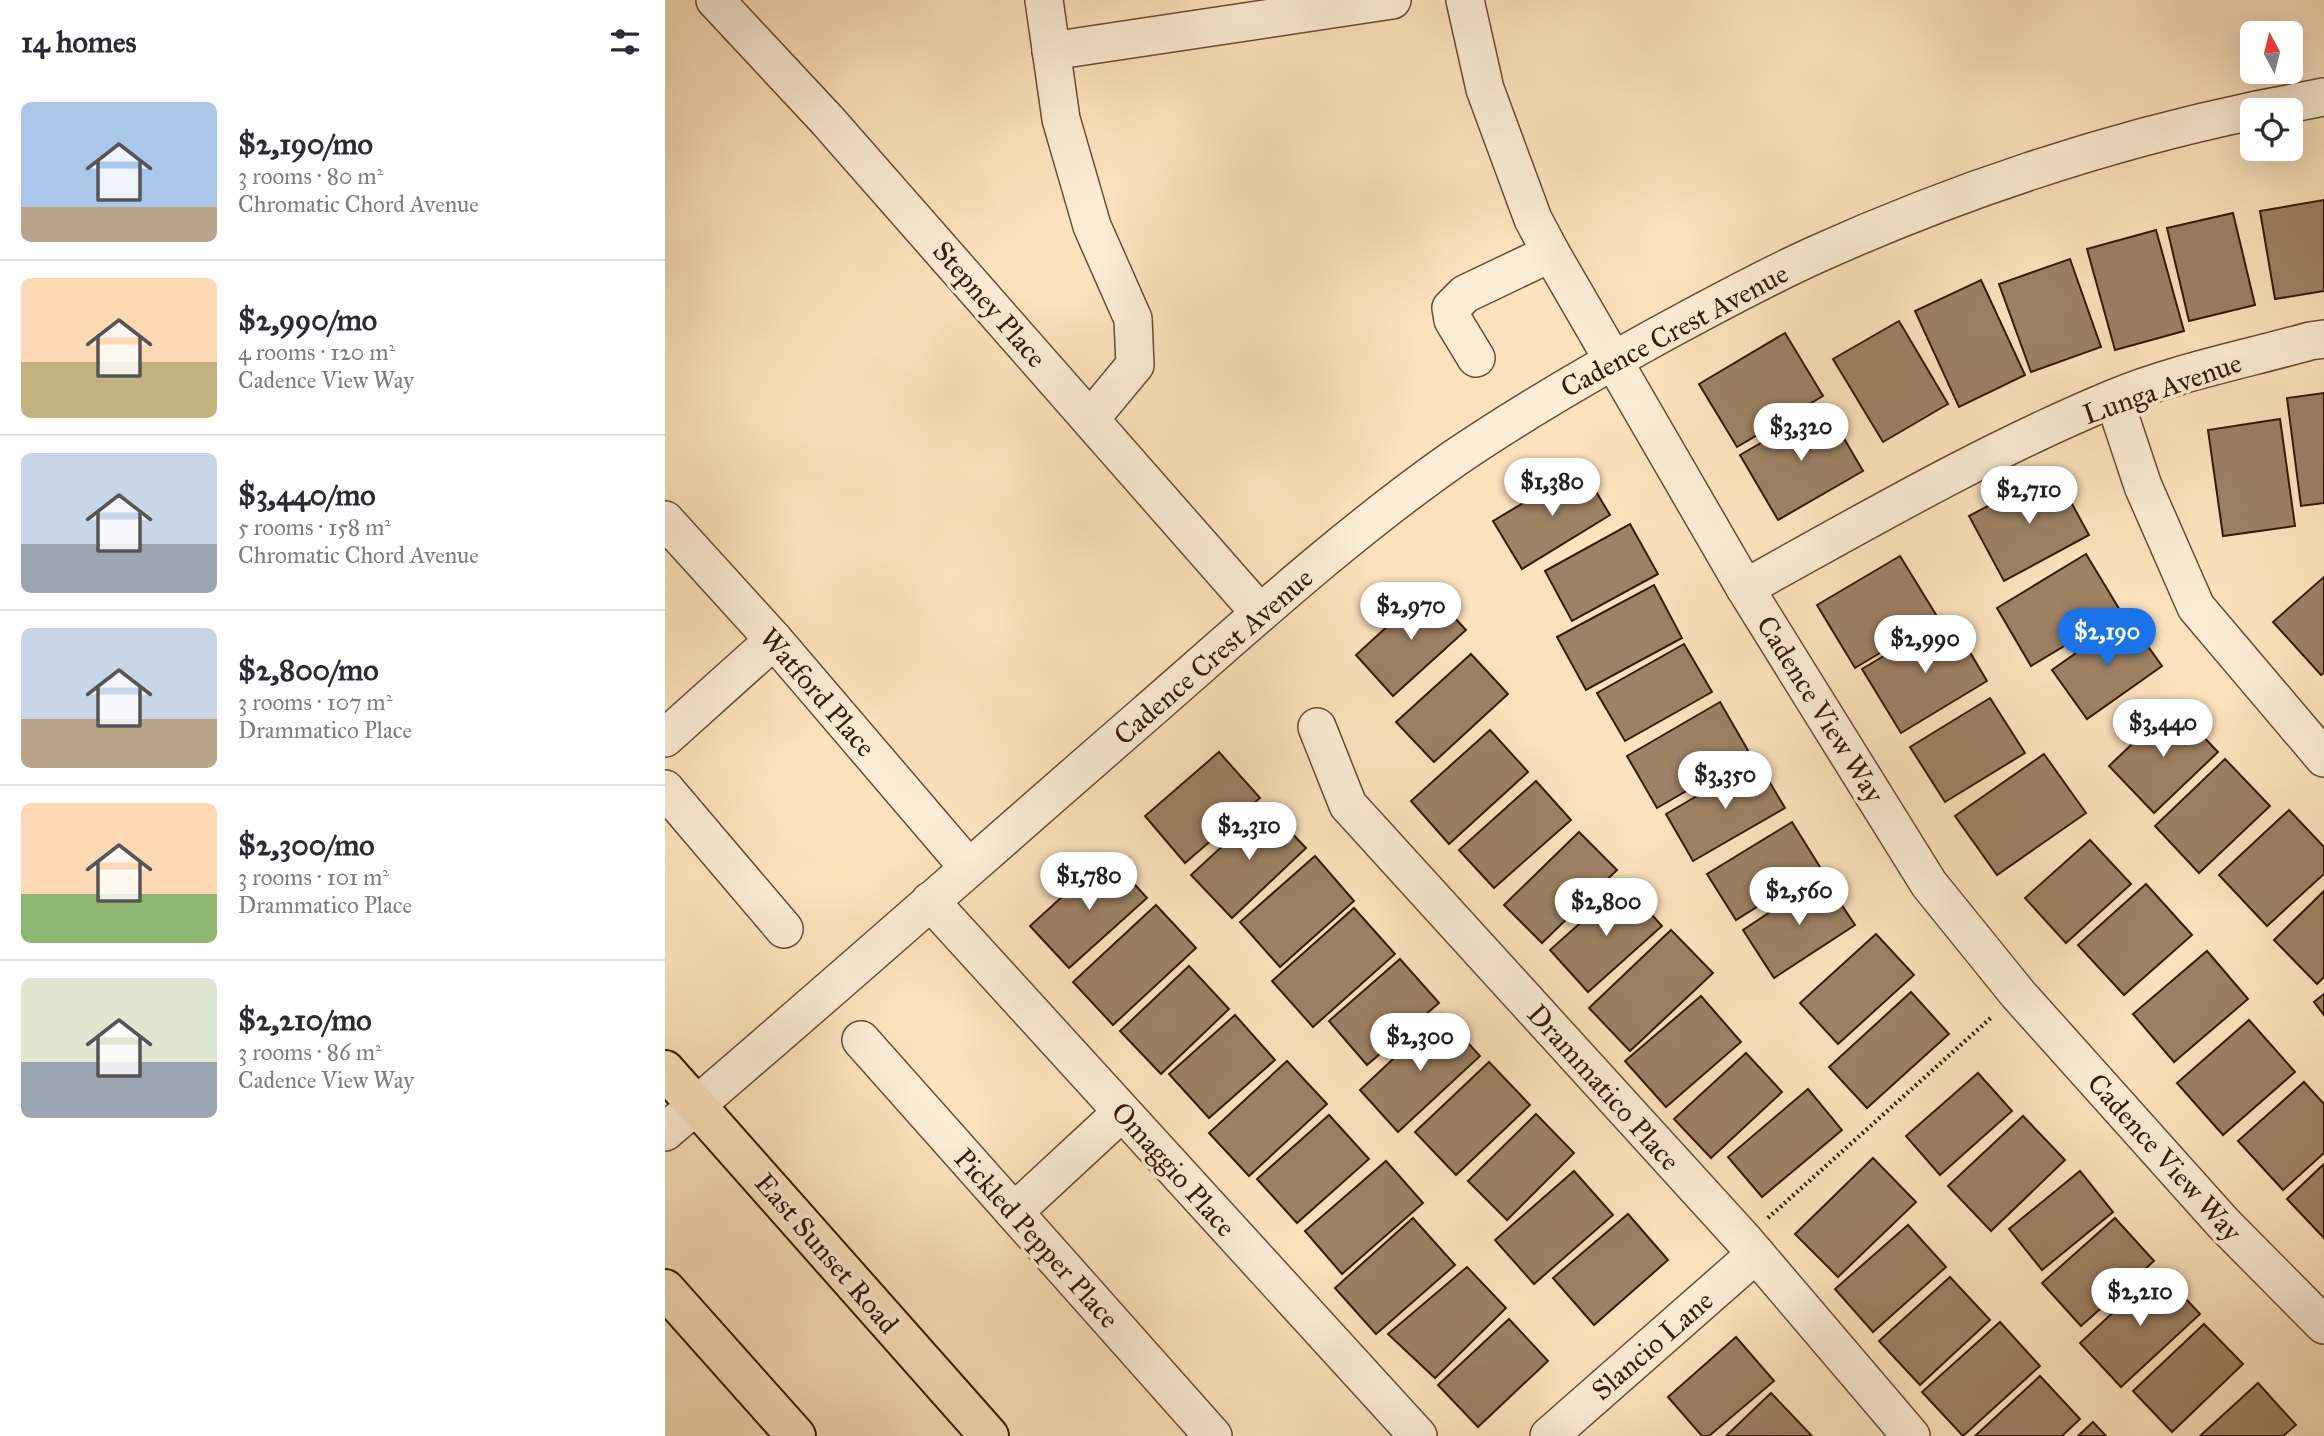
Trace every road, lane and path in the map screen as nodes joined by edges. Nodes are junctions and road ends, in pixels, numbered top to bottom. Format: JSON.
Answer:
{"nodes":[{"id":1,"x":715,"y":0,"type":"edge"},
{"id":2,"x":1044,"y":0,"type":"edge"},
{"id":3,"x":1392,"y":0,"type":"edge"},
{"id":4,"x":1465,"y":0,"type":"edge"},
{"id":5,"x":1051,"y":51,"type":"junction"},
{"id":6,"x":2324,"y":97,"type":"edge"},
{"id":7,"x":2303,"y":101,"type":"edge"},
{"id":8,"x":2240,"y":115,"type":"edge"},
{"id":9,"x":1551,"y":253,"type":"junction"},
{"id":10,"x":2324,"y":339,"type":"edge"},
{"id":11,"x":1476,"y":358,"type":"dead end"},
{"id":12,"x":1612,"y":361,"type":"junction"},
{"id":13,"x":2113,"y":399,"type":"junction"},
{"id":14,"x":1091,"y":418,"type":"junction"},
{"id":15,"x":665,"y":520,"type":"edge"},
{"id":16,"x":1745,"y":588,"type":"junction"},
{"id":17,"x":1260,"y":613,"type":"junction"},
{"id":18,"x":774,"y":640,"type":"junction"},
{"id":19,"x":1317,"y":727,"type":"dead end"},
{"id":20,"x":665,"y":738,"type":"edge"},
{"id":21,"x":2324,"y":758,"type":"edge"},
{"id":22,"x":665,"y":789,"type":"edge"},
{"id":23,"x":968,"y":867,"type":"junction"},
{"id":24,"x":929,"y":901,"type":"junction"},
{"id":25,"x":784,"y":929,"type":"dead end"},
{"id":26,"x":2018,"y":994,"type":"junction"},
{"id":27,"x":861,"y":1040,"type":"dead end"},
{"id":28,"x":665,"y":1070,"type":"edge"},
{"id":29,"x":697,"y":1105,"type":"junction"},
{"id":30,"x":1122,"y":1112,"type":"junction"},
{"id":31,"x":665,"y":1132,"type":"edge"},
{"id":32,"x":1014,"y":1212,"type":"junction"},
{"id":33,"x":1750,"y":1247,"type":"junction"},
{"id":34,"x":665,"y":1289,"type":"edge"},
{"id":35,"x":2324,"y":1325,"type":"edge"},
{"id":36,"x":796,"y":1436,"type":"edge"},
{"id":37,"x":989,"y":1436,"type":"edge"},
{"id":38,"x":1213,"y":1436,"type":"edge"},
{"id":39,"x":1418,"y":1436,"type":"edge"},
{"id":40,"x":1549,"y":1436,"type":"edge"},
{"id":41,"x":1911,"y":1436,"type":"edge"}],
"edges":[{"from":1,"to":14,"type":"street","name":"Stepney Place"},
{"from":2,"to":5,"type":"street"},
{"from":3,"to":5,"type":"street"},
{"from":4,"to":9,"type":"street","name":"Cadence View Way"},
{"from":5,"to":14,"type":"street"},
{"from":6,"to":7,"type":"street","name":"Cadence Crest Avenue"},
{"from":8,"to":12,"type":"street","name":"Cadence Crest Avenue"},
{"from":9,"to":11,"type":"street"},
{"from":9,"to":12,"type":"street","name":"Cadence View Way"},
{"from":10,"to":13,"type":"street","name":"Lunga Avenue"},
{"from":12,"to":16,"type":"street","name":"Cadence View Way"},
{"from":12,"to":17,"type":"street","name":"Cadence Crest Avenue"},
{"from":13,"to":16,"type":"street","name":"Lunga Avenue"},
{"from":13,"to":21,"type":"street"},
{"from":14,"to":17,"type":"street","name":"Stepney Place"},
{"from":15,"to":18,"type":"street","name":"Watford Place"},
{"from":16,"to":26,"type":"street","name":"Cadence View Way"},
{"from":17,"to":23,"type":"street","name":"Cadence Crest Avenue"},
{"from":18,"to":20,"type":"street"},
{"from":18,"to":23,"type":"street","name":"Watford Place"},
{"from":19,"to":33,"type":"street","name":"Drammatico Place"},
{"from":22,"to":25,"type":"street"},
{"from":23,"to":24,"type":"street","name":"Cadence Crest Avenue"},
{"from":24,"to":29,"type":"street","name":"Cadence Crest Avenue"},
{"from":24,"to":30,"type":"street","name":"Omaggio Place"},
{"from":26,"to":33,"type":"path"},
{"from":26,"to":35,"type":"street","name":"Cadence View Way"},
{"from":27,"to":32,"type":"street","name":"Pickled Pepper Place"},
{"from":28,"to":29,"type":"main road","name":"East Sunset Road"},
{"from":29,"to":31,"type":"street","name":"Cadence Crest Avenue"},
{"from":29,"to":37,"type":"main road","name":"East Sunset Road"},
{"from":30,"to":32,"type":"street"},
{"from":30,"to":39,"type":"street","name":"Omaggio Place"},
{"from":32,"to":38,"type":"street","name":"Pickled Pepper Place"},
{"from":33,"to":40,"type":"street","name":"Slancio Lane"},
{"from":33,"to":41,"type":"street","name":"Drammatico Place"},
{"from":34,"to":36,"type":"main road"}]}
